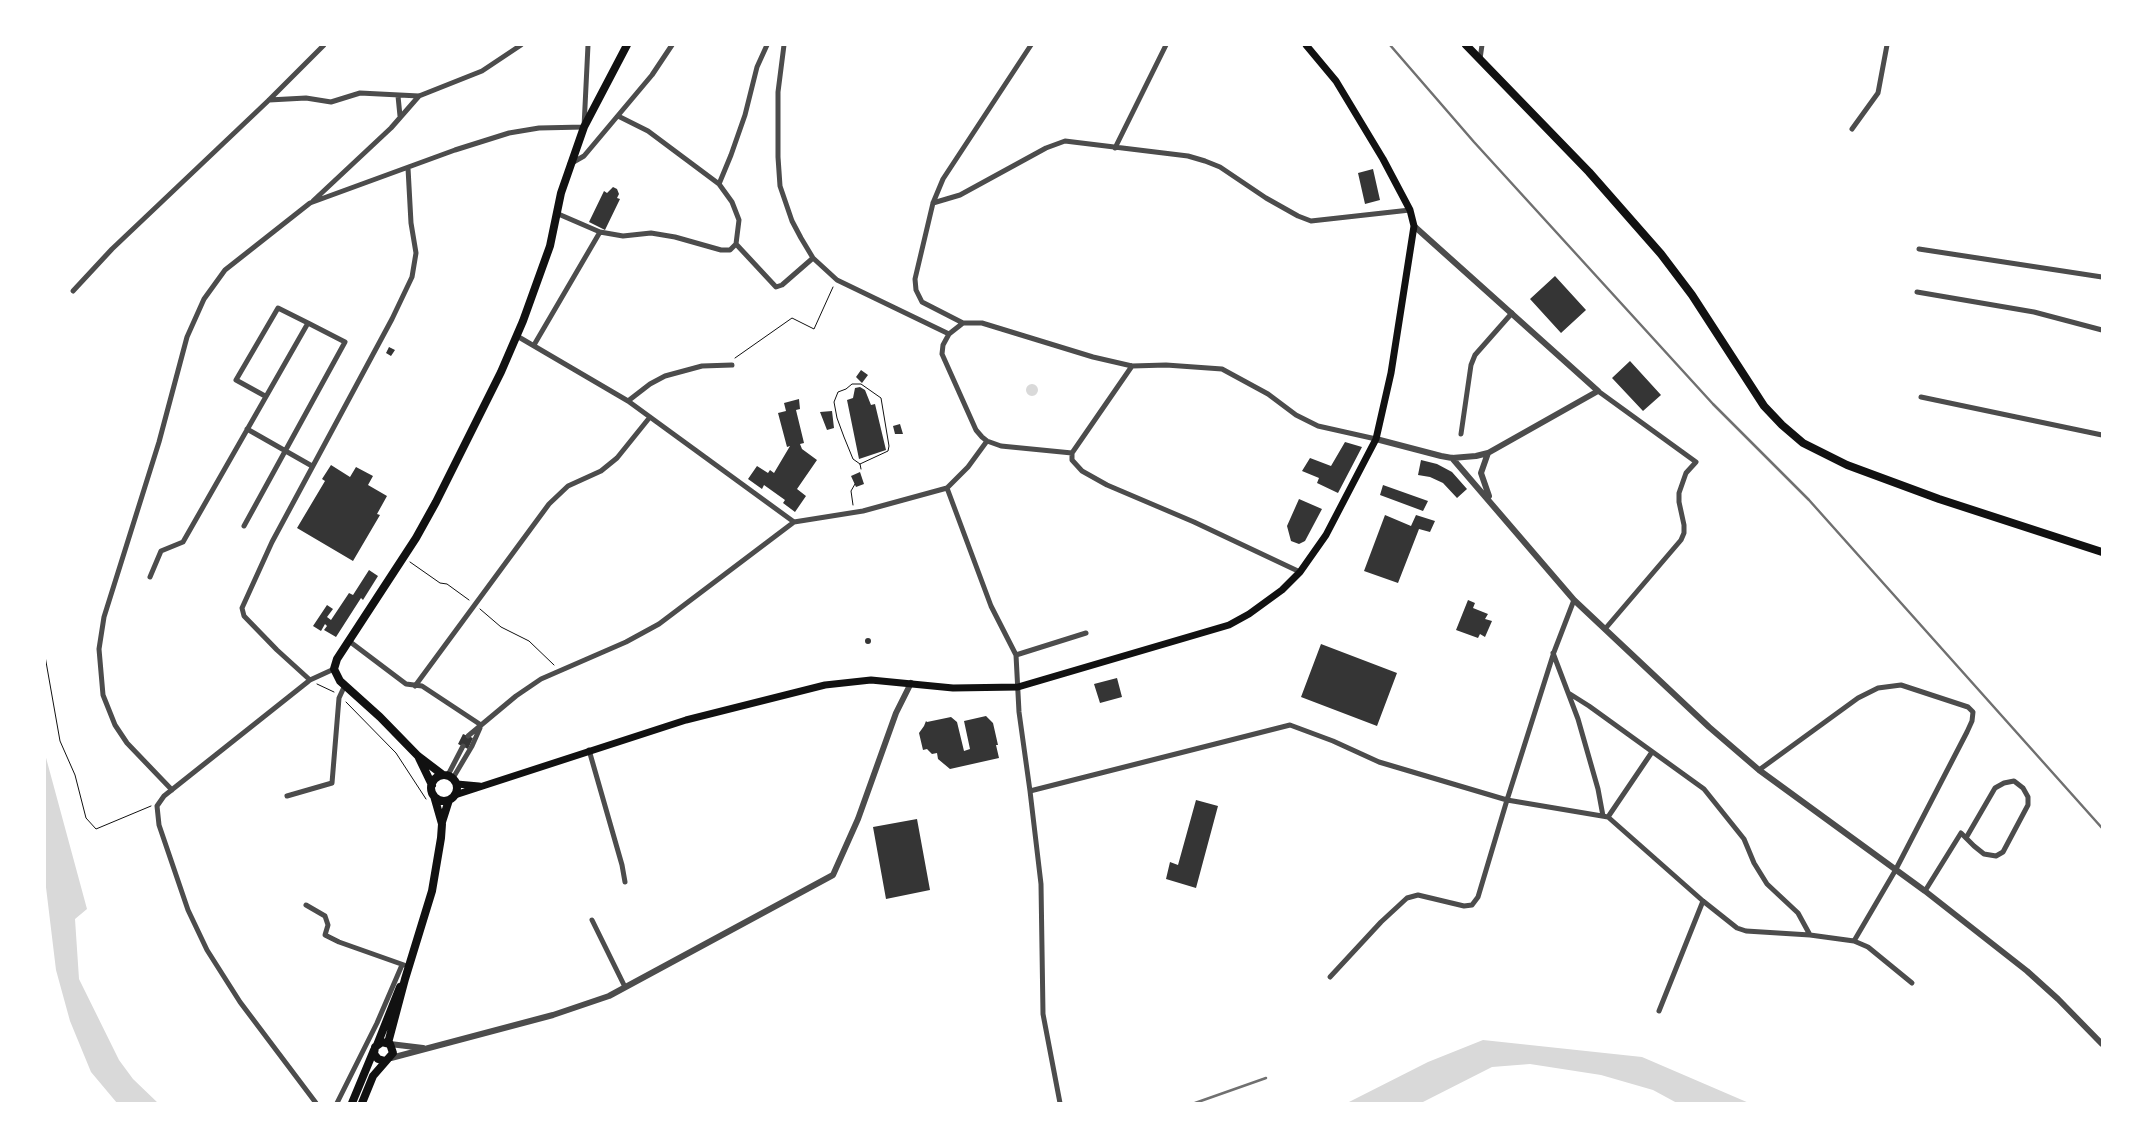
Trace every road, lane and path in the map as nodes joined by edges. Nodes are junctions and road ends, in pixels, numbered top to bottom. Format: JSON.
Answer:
{"nodes":[{"id":1,"x":324,"y":45,"type":"edge"},
{"id":2,"x":521,"y":45,"type":"edge"},
{"id":3,"x":588,"y":45,"type":"edge"},
{"id":4,"x":626,"y":45,"type":"edge"},
{"id":5,"x":672,"y":45,"type":"edge"},
{"id":6,"x":767,"y":45,"type":"edge"},
{"id":7,"x":784,"y":45,"type":"edge"},
{"id":8,"x":1031,"y":45,"type":"edge"},
{"id":9,"x":1166,"y":45,"type":"edge"},
{"id":10,"x":1306,"y":45,"type":"edge"},
{"id":11,"x":1466,"y":45,"type":"edge"},
{"id":12,"x":1482,"y":45,"type":"edge"},
{"id":13,"x":1888,"y":45,"type":"edge"},
{"id":14,"x":1480,"y":59,"type":"junction"},
{"id":15,"x":398,"y":96,"type":"junction"},
{"id":16,"x":419,"y":96,"type":"junction"},
{"id":17,"x":270,"y":100,"type":"junction"},
{"id":18,"x":400,"y":116,"type":"junction"},
{"id":19,"x":618,"y":116,"type":"junction"},
{"id":20,"x":584,"y":127,"type":"junction"},
{"id":21,"x":1852,"y":129,"type":"dead end"},
{"id":22,"x":1116,"y":148,"type":"junction"},
{"id":23,"x":570,"y":165,"type":"junction"},
{"id":24,"x":408,"y":168,"type":"junction"},
{"id":25,"x":719,"y":184,"type":"junction"},
{"id":26,"x":310,"y":203,"type":"junction"},
{"id":27,"x":933,"y":203,"type":"junction"},
{"id":28,"x":1410,"y":210,"type":"junction"},
{"id":29,"x":556,"y":213,"type":"junction"},
{"id":30,"x":1414,"y":226,"type":"junction"},
{"id":31,"x":600,"y":232,"type":"junction"},
{"id":32,"x":736,"y":244,"type":"junction"},
{"id":33,"x":1919,"y":249,"type":"dead end"},
{"id":34,"x":813,"y":258,"type":"junction"},
{"id":35,"x":2102,"y":277,"type":"edge"},
{"id":36,"x":837,"y":280,"type":"junction"},
{"id":37,"x":73,"y":291,"type":"dead end"},
{"id":38,"x":1917,"y":292,"type":"dead end"},
{"id":39,"x":1512,"y":313,"type":"junction"},
{"id":40,"x":308,"y":323,"type":"junction"},
{"id":41,"x":963,"y":323,"type":"junction"},
{"id":42,"x":2102,"y":330,"type":"edge"},
{"id":43,"x":949,"y":334,"type":"junction"},
{"id":44,"x":517,"y":336,"type":"junction"},
{"id":45,"x":534,"y":345,"type":"junction"},
{"id":46,"x":732,"y":365,"type":"dead end"},
{"id":47,"x":724,"y":366,"type":"junction"},
{"id":48,"x":1132,"y":366,"type":"junction"},
{"id":49,"x":1598,"y":391,"type":"junction"},
{"id":50,"x":265,"y":396,"type":"junction"},
{"id":51,"x":1921,"y":397,"type":"dead end"},
{"id":52,"x":628,"y":401,"type":"junction"},
{"id":53,"x":650,"y":417,"type":"junction"},
{"id":54,"x":247,"y":429,"type":"junction"},
{"id":55,"x":1461,"y":434,"type":"dead end"},
{"id":56,"x":2102,"y":435,"type":"edge"},
{"id":57,"x":1376,"y":439,"type":"junction"},
{"id":58,"x":987,"y":441,"type":"junction"},
{"id":59,"x":286,"y":451,"type":"junction"},
{"id":60,"x":1072,"y":453,"type":"junction"},
{"id":61,"x":1488,"y":453,"type":"junction"},
{"id":62,"x":1452,"y":458,"type":"junction"},
{"id":63,"x":860,"y":464,"type":"junction"},
{"id":64,"x":312,"y":466,"type":"junction"},
{"id":65,"x":861,"y":470,"type":"dead end"},
{"id":66,"x":855,"y":484,"type":"dead end"},
{"id":67,"x":947,"y":488,"type":"junction"},
{"id":68,"x":1491,"y":502,"type":"junction"},
{"id":69,"x":854,"y":513,"type":"junction"},
{"id":70,"x":794,"y":522,"type":"junction"},
{"id":71,"x":244,"y":526,"type":"dead end"},
{"id":72,"x":2102,"y":552,"type":"edge"},
{"id":73,"x":403,"y":557,"type":"junction"},
{"id":74,"x":1300,"y":572,"type":"junction"},
{"id":75,"x":150,"y":577,"type":"dead end"},
{"id":76,"x":1574,"y":600,"type":"junction"},
{"id":77,"x":475,"y":605,"type":"junction"},
{"id":78,"x":1605,"y":629,"type":"junction"},
{"id":79,"x":1086,"y":633,"type":"dead end"},
{"id":80,"x":349,"y":641,"type":"junction"},
{"id":81,"x":1553,"y":653,"type":"junction"},
{"id":82,"x":1016,"y":655,"type":"junction"},
{"id":83,"x":45,"y":656,"type":"edge"},
{"id":84,"x":334,"y":669,"type":"junction"},
{"id":85,"x":560,"y":670,"type":"junction"},
{"id":86,"x":312,"y":681,"type":"junction"},
{"id":87,"x":911,"y":683,"type":"junction"},
{"id":88,"x":345,"y":685,"type":"junction"},
{"id":89,"x":415,"y":686,"type":"junction"},
{"id":90,"x":1018,"y":687,"type":"junction"},
{"id":91,"x":336,"y":693,"type":"dead end"},
{"id":92,"x":1570,"y":694,"type":"junction"},
{"id":93,"x":343,"y":699,"type":"dead end"},
{"id":94,"x":481,"y":725,"type":"junction"},
{"id":95,"x":468,"y":736,"type":"dead end"},
{"id":96,"x":463,"y":746,"type":"dead end"},
{"id":97,"x":590,"y":750,"type":"junction"},
{"id":98,"x":1652,"y":752,"type":"junction"},
{"id":99,"x":418,"y":756,"type":"junction"},
{"id":100,"x":1759,"y":770,"type":"junction"},
{"id":101,"x":450,"y":778,"type":"junction"},
{"id":102,"x":432,"y":785,"type":"junction"},
{"id":103,"x":482,"y":786,"type":"junction"},
{"id":104,"x":172,"y":790,"type":"junction"},
{"id":105,"x":1030,"y":791,"type":"junction"},
{"id":106,"x":287,"y":796,"type":"dead end"},
{"id":107,"x":434,"y":796,"type":"junction"},
{"id":108,"x":452,"y":798,"type":"junction"},
{"id":109,"x":1507,"y":800,"type":"junction"},
{"id":110,"x":154,"y":805,"type":"dead end"},
{"id":111,"x":429,"y":805,"type":"dead end"},
{"id":112,"x":1606,"y":817,"type":"junction"},
{"id":113,"x":442,"y":824,"type":"junction"},
{"id":114,"x":1966,"y":838,"type":"junction"},
{"id":115,"x":1895,"y":870,"type":"junction"},
{"id":116,"x":625,"y":882,"type":"dead end"},
{"id":117,"x":1925,"y":891,"type":"junction"},
{"id":118,"x":1703,"y":901,"type":"junction"},
{"id":119,"x":306,"y":905,"type":"dead end"},
{"id":120,"x":592,"y":920,"type":"dead end"},
{"id":121,"x":1810,"y":935,"type":"junction"},
{"id":122,"x":1854,"y":941,"type":"junction"},
{"id":123,"x":405,"y":965,"type":"junction"},
{"id":124,"x":1330,"y":977,"type":"dead end"},
{"id":125,"x":405,"y":979,"type":"junction"},
{"id":126,"x":1912,"y":983,"type":"dead end"},
{"id":127,"x":626,"y":987,"type":"junction"},
{"id":128,"x":1659,"y":1010,"type":"dead end"},
{"id":129,"x":389,"y":1043,"type":"junction"},
{"id":130,"x":2102,"y":1044,"type":"edge"},
{"id":131,"x":376,"y":1048,"type":"junction"},
{"id":132,"x":427,"y":1049,"type":"junction"},
{"id":133,"x":388,"y":1060,"type":"junction"},
{"id":134,"x":316,"y":1103,"type":"edge"},
{"id":135,"x":337,"y":1103,"type":"edge"},
{"id":136,"x":352,"y":1103,"type":"edge"},
{"id":137,"x":362,"y":1103,"type":"edge"},
{"id":138,"x":1060,"y":1103,"type":"edge"}],
"edges":[{"from":1,"to":17,"type":"street"},
{"from":2,"to":16,"type":"street"},
{"from":3,"to":20,"type":"street"},
{"from":4,"to":20,"type":"main road"},
{"from":5,"to":19,"type":"street"},
{"from":6,"to":25,"type":"street"},
{"from":7,"to":34,"type":"street"},
{"from":8,"to":27,"type":"street"},
{"from":9,"to":22,"type":"street"},
{"from":10,"to":28,"type":"main road"},
{"from":11,"to":14,"type":"main road"},
{"from":12,"to":14,"type":"street"},
{"from":13,"to":21,"type":"street"},
{"from":14,"to":72,"type":"main road"},
{"from":15,"to":16,"type":"street"},
{"from":15,"to":17,"type":"street"},
{"from":15,"to":18,"type":"street"},
{"from":16,"to":18,"type":"street"},
{"from":17,"to":37,"type":"street"},
{"from":18,"to":26,"type":"street"},
{"from":19,"to":23,"type":"street"},
{"from":19,"to":25,"type":"street"},
{"from":20,"to":23,"type":"main road"},
{"from":20,"to":24,"type":"street"},
{"from":22,"to":27,"type":"street"},
{"from":22,"to":28,"type":"street"},
{"from":23,"to":29,"type":"main road"},
{"from":24,"to":26,"type":"street"},
{"from":24,"to":64,"type":"street"},
{"from":25,"to":32,"type":"street"},
{"from":26,"to":104,"type":"street"},
{"from":27,"to":41,"type":"street"},
{"from":28,"to":30,"type":"main road"},
{"from":29,"to":31,"type":"street"},
{"from":29,"to":44,"type":"main road"},
{"from":30,"to":39,"type":"street"},
{"from":30,"to":57,"type":"main road"},
{"from":31,"to":32,"type":"street"},
{"from":31,"to":45,"type":"street"},
{"from":32,"to":34,"type":"street"},
{"from":33,"to":35,"type":"street"},
{"from":34,"to":36,"type":"street"},
{"from":36,"to":43,"type":"street"},
{"from":36,"to":47,"type":"path"},
{"from":38,"to":42,"type":"street"},
{"from":39,"to":49,"type":"street"},
{"from":39,"to":55,"type":"street"},
{"from":40,"to":50,"type":"street"},
{"from":40,"to":50,"type":"street"},
{"from":40,"to":59,"type":"street"},
{"from":41,"to":43,"type":"street"},
{"from":41,"to":48,"type":"street"},
{"from":43,"to":58,"type":"street"},
{"from":44,"to":45,"type":"street"},
{"from":44,"to":73,"type":"main road"},
{"from":45,"to":52,"type":"street"},
{"from":46,"to":47,"type":"street"},
{"from":47,"to":52,"type":"street"},
{"from":48,"to":57,"type":"street"},
{"from":48,"to":60,"type":"street"},
{"from":49,"to":61,"type":"street"},
{"from":49,"to":78,"type":"street"},
{"from":50,"to":54,"type":"street"},
{"from":51,"to":56,"type":"street"},
{"from":52,"to":53,"type":"street"},
{"from":53,"to":70,"type":"street"},
{"from":53,"to":77,"type":"street"},
{"from":54,"to":59,"type":"street"},
{"from":54,"to":75,"type":"street"},
{"from":57,"to":62,"type":"street"},
{"from":57,"to":74,"type":"main road"},
{"from":58,"to":60,"type":"street"},
{"from":58,"to":67,"type":"street"},
{"from":59,"to":64,"type":"street"},
{"from":59,"to":71,"type":"street"},
{"from":60,"to":74,"type":"street"},
{"from":61,"to":62,"type":"street"},
{"from":61,"to":68,"type":"street"},
{"from":62,"to":68,"type":"street"},
{"from":63,"to":63,"type":"path"},
{"from":63,"to":65,"type":"path"},
{"from":64,"to":86,"type":"street"},
{"from":66,"to":69,"type":"path"},
{"from":67,"to":69,"type":"street"},
{"from":67,"to":82,"type":"street"},
{"from":68,"to":76,"type":"street"},
{"from":69,"to":70,"type":"street"},
{"from":70,"to":85,"type":"street"},
{"from":73,"to":77,"type":"path"},
{"from":73,"to":80,"type":"main road"},
{"from":74,"to":90,"type":"main road"},
{"from":76,"to":78,"type":"street"},
{"from":76,"to":81,"type":"street"},
{"from":77,"to":85,"type":"path"},
{"from":77,"to":89,"type":"street"},
{"from":78,"to":100,"type":"street"},
{"from":79,"to":82,"type":"street"},
{"from":80,"to":84,"type":"main road"},
{"from":80,"to":89,"type":"street"},
{"from":81,"to":92,"type":"street"},
{"from":81,"to":109,"type":"street"},
{"from":82,"to":90,"type":"street"},
{"from":83,"to":110,"type":"path"},
{"from":84,"to":86,"type":"street"},
{"from":84,"to":88,"type":"main road"},
{"from":85,"to":94,"type":"street"},
{"from":86,"to":91,"type":"path"},
{"from":86,"to":104,"type":"street"},
{"from":87,"to":90,"type":"main road"},
{"from":87,"to":97,"type":"main road"},
{"from":87,"to":127,"type":"street"},
{"from":88,"to":99,"type":"main road"},
{"from":88,"to":106,"type":"street"},
{"from":89,"to":94,"type":"street"},
{"from":90,"to":105,"type":"street"},
{"from":92,"to":98,"type":"street"},
{"from":92,"to":112,"type":"street"},
{"from":93,"to":111,"type":"path"},
{"from":94,"to":95,"type":"street"},
{"from":94,"to":101,"type":"street"},
{"from":96,"to":101,"type":"street"},
{"from":97,"to":103,"type":"main road"},
{"from":97,"to":116,"type":"street"},
{"from":98,"to":112,"type":"street"},
{"from":98,"to":121,"type":"street"},
{"from":99,"to":101,"type":"main road"},
{"from":99,"to":102,"type":"main road"},
{"from":100,"to":115,"type":"street"},
{"from":100,"to":115,"type":"street"},
{"from":101,"to":102,"type":"main road"},
{"from":101,"to":103,"type":"main road"},
{"from":101,"to":108,"type":"main road"},
{"from":102,"to":107,"type":"main road"},
{"from":103,"to":108,"type":"main road"},
{"from":104,"to":134,"type":"street"},
{"from":105,"to":109,"type":"street"},
{"from":105,"to":138,"type":"street"},
{"from":107,"to":108,"type":"main road"},
{"from":107,"to":113,"type":"main road"},
{"from":108,"to":113,"type":"main road"},
{"from":109,"to":112,"type":"street"},
{"from":109,"to":124,"type":"street"},
{"from":112,"to":118,"type":"street"},
{"from":113,"to":123,"type":"main road"},
{"from":114,"to":114,"type":"street"},
{"from":114,"to":117,"type":"street"},
{"from":115,"to":117,"type":"street"},
{"from":115,"to":122,"type":"street"},
{"from":117,"to":130,"type":"street"},
{"from":118,"to":121,"type":"street"},
{"from":118,"to":128,"type":"street"},
{"from":119,"to":123,"type":"street"},
{"from":120,"to":127,"type":"street"},
{"from":121,"to":122,"type":"street"},
{"from":122,"to":126,"type":"street"},
{"from":123,"to":125,"type":"main road"},
{"from":123,"to":135,"type":"street"},
{"from":125,"to":129,"type":"main road"},
{"from":125,"to":131,"type":"main road"},
{"from":127,"to":132,"type":"street"},
{"from":129,"to":131,"type":"main road"},
{"from":129,"to":132,"type":"street"},
{"from":129,"to":133,"type":"main road"},
{"from":131,"to":133,"type":"main road"},
{"from":131,"to":136,"type":"main road"},
{"from":132,"to":133,"type":"street"},
{"from":133,"to":137,"type":"main road"}]}
